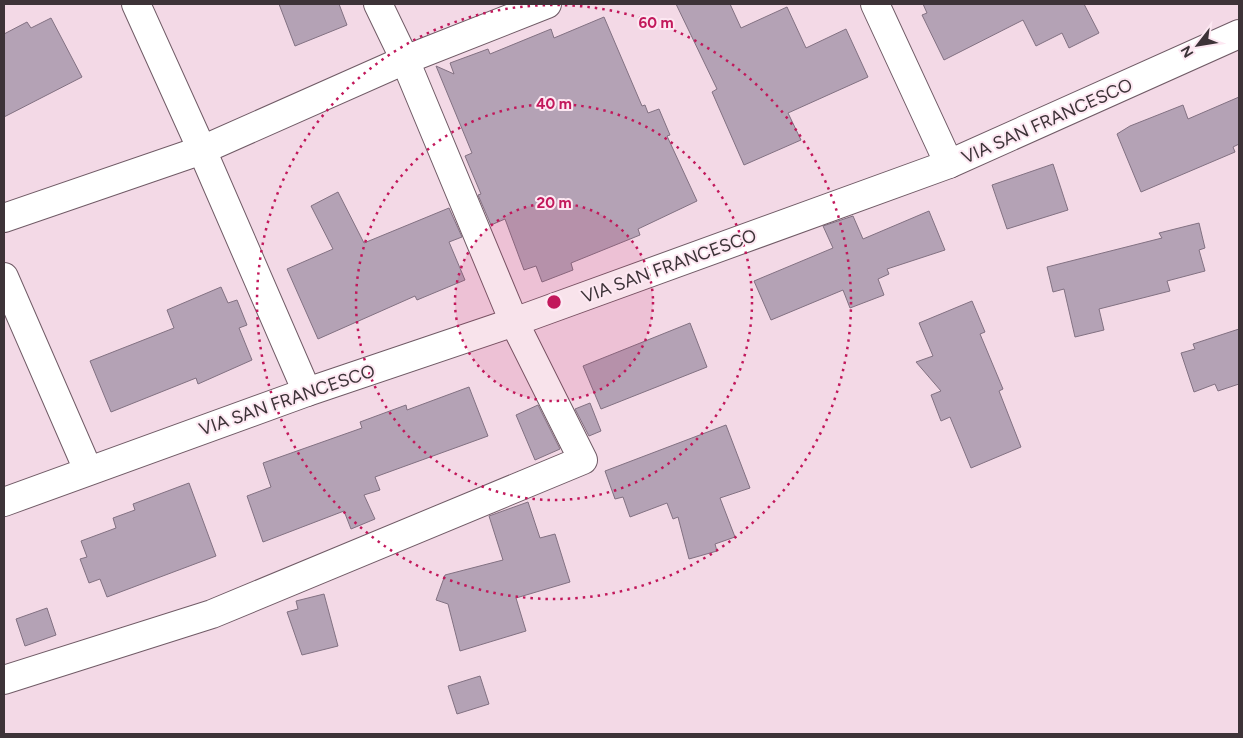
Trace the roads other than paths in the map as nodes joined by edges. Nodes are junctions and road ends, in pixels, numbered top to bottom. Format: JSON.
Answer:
{"nodes":[{"id":1,"x":136,"y":4,"type":"edge"},
{"id":2,"x":378,"y":4,"type":"edge"},
{"id":3,"x":546,"y":4,"type":"edge"},
{"id":4,"x":875,"y":4,"type":"edge"},
{"id":5,"x":1239,"y":34,"type":"edge"},
{"id":6,"x":405,"y":60,"type":"junction"},
{"id":7,"x":202,"y":150,"type":"junction"},
{"id":8,"x":950,"y":164,"type":"junction"},
{"id":9,"x":4,"y":218,"type":"edge"},
{"id":10,"x":4,"y":277,"type":"edge"},
{"id":11,"x":514,"y":322,"type":"junction"},
{"id":12,"x":307,"y":392,"type":"junction"},
{"id":13,"x":88,"y":470,"type":"junction"},
{"id":14,"x":4,"y":502,"type":"edge"},
{"id":15,"x":4,"y":680,"type":"edge"}],
"edges":[{"from":1,"to":7,"type":"street"},
{"from":2,"to":6,"type":"street"},
{"from":3,"to":6,"type":"street"},
{"from":4,"to":8,"type":"street"},
{"from":5,"to":8,"type":"street","name":"VIA SAN FRANCESCO"},
{"from":6,"to":7,"type":"street"},
{"from":6,"to":11,"type":"street"},
{"from":7,"to":9,"type":"street"},
{"from":7,"to":12,"type":"street"},
{"from":8,"to":11,"type":"street","name":"VIA SAN FRANCESCO"},
{"from":10,"to":13,"type":"street"},
{"from":11,"to":12,"type":"street","name":"VIA SAN FRANCESCO"},
{"from":11,"to":15,"type":"street"},
{"from":12,"to":13,"type":"street","name":"VIA SAN FRANCESCO"},
{"from":13,"to":14,"type":"street","name":"VIA SAN FRANCESCO"}]}
